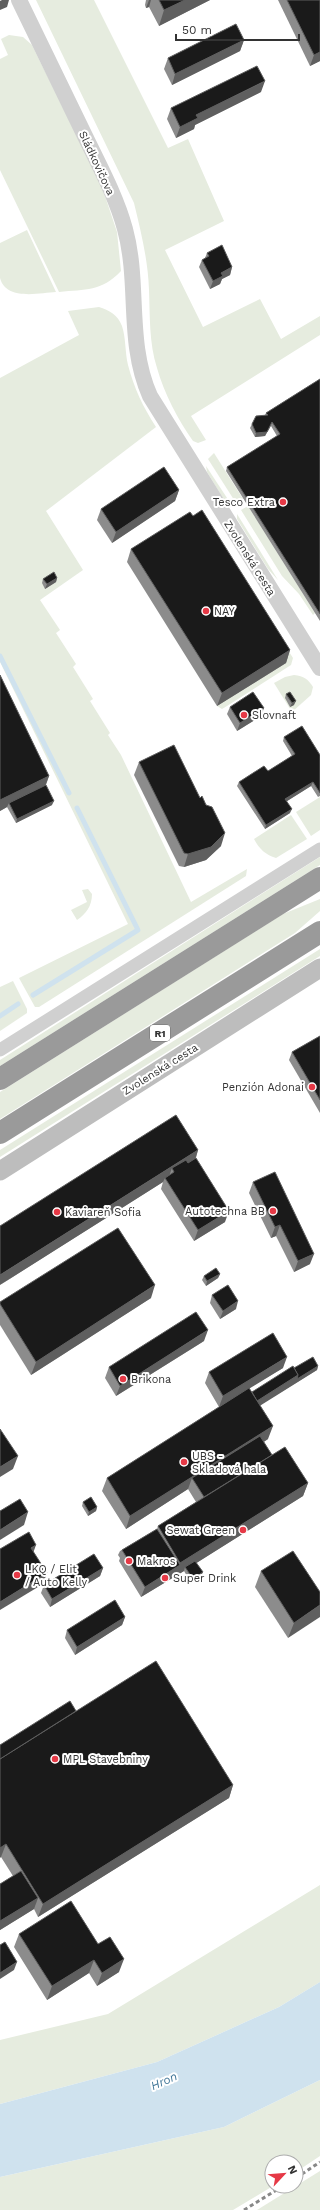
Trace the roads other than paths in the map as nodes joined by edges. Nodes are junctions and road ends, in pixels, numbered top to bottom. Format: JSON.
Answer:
{"nodes":[{"id":1,"x":19,"y":0,"type":"edge"},
{"id":2,"x":134,"y":338,"type":"joint"},
{"id":3,"x":320,"y":668,"type":"edge"},
{"id":4,"x":320,"y":849,"type":"edge"},
{"id":5,"x":320,"y":878,"type":"edge"},
{"id":6,"x":320,"y":932,"type":"edge"},
{"id":7,"x":320,"y":968,"type":"edge"},
{"id":8,"x":0,"y":1050,"type":"edge"},
{"id":9,"x":0,"y":1079,"type":"edge"},
{"id":10,"x":0,"y":1133,"type":"edge"},
{"id":11,"x":0,"y":1171,"type":"edge"}],
"edges":[{"from":1,"to":2,"type":"street","name":"Sládkovičova"},
{"from":2,"to":3,"type":"street","name":"Zvolenská cesta"},
{"from":4,"to":8,"type":"street"},
{"from":5,"to":9,"type":"highway"},
{"from":6,"to":10,"type":"highway","number":"R1"},
{"from":7,"to":11,"type":"main road","name":"Zvolenská cesta"}]}
